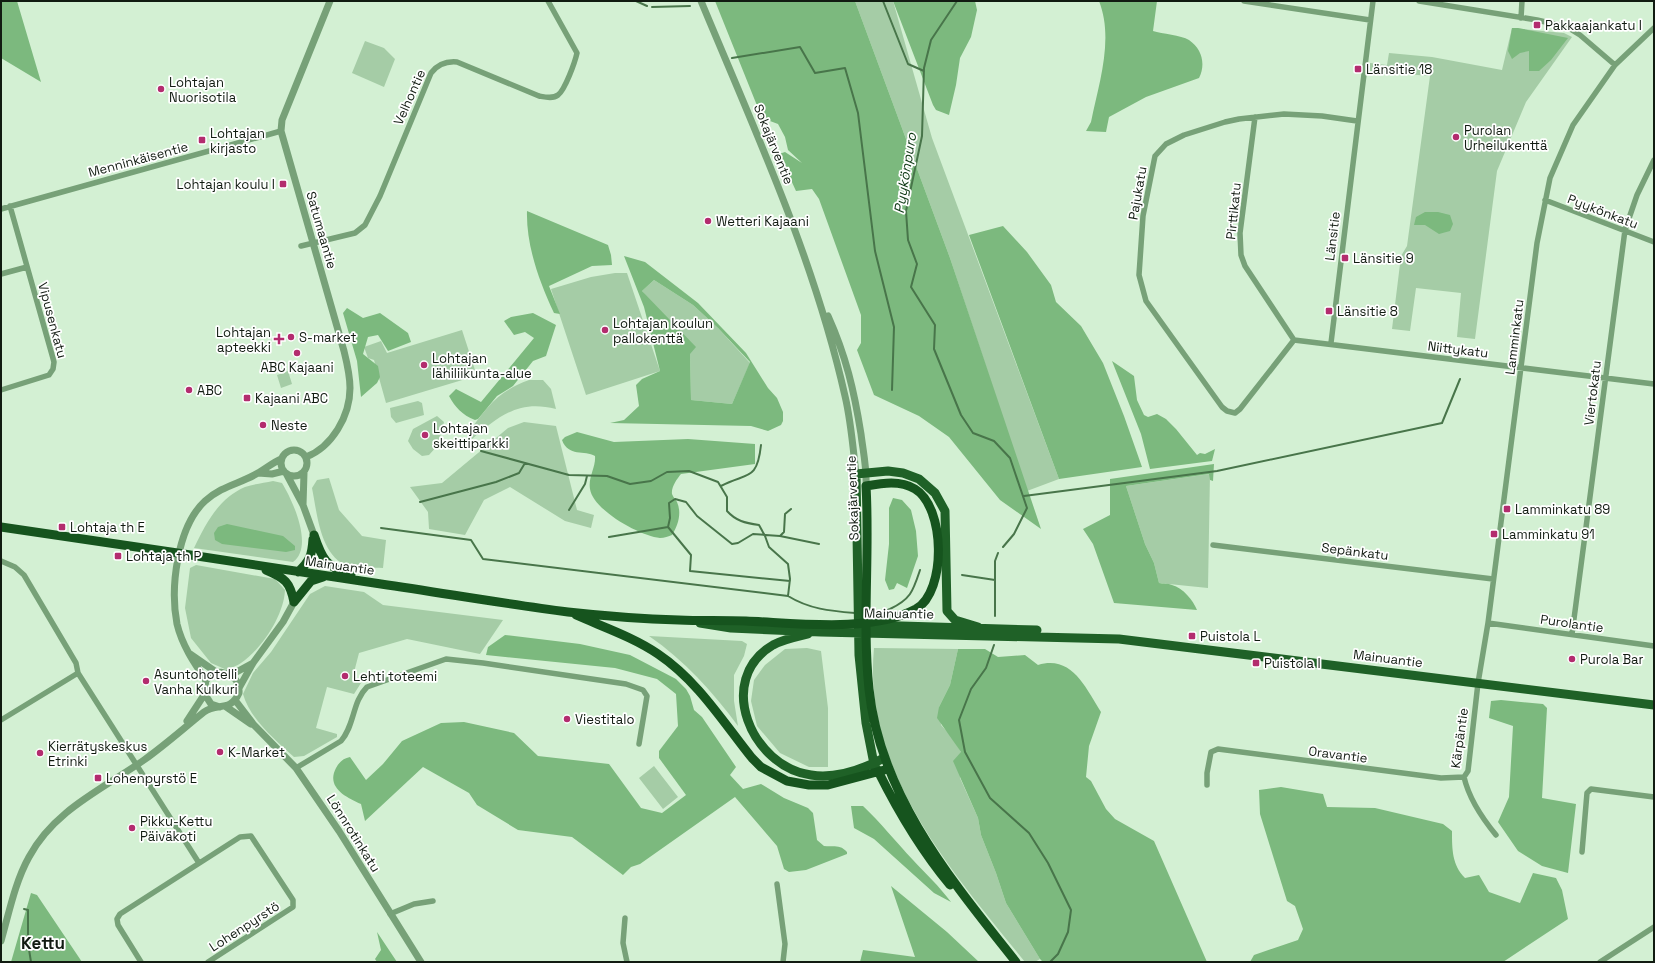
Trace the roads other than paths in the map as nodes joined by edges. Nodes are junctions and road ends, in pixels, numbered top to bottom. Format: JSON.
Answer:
{"nodes":[{"id":1,"x":330,"y":1,"type":"edge"},
{"id":2,"x":548,"y":1,"type":"edge"},
{"id":3,"x":700,"y":1,"type":"edge"},
{"id":4,"x":1244,"y":1,"type":"edge"},
{"id":5,"x":1373,"y":1,"type":"edge"},
{"id":6,"x":1419,"y":1,"type":"edge"},
{"id":7,"x":1522,"y":1,"type":"edge"},
{"id":8,"x":1275,"y":3,"type":"edge"},
{"id":9,"x":1521,"y":18,"type":"junction"},
{"id":10,"x":1370,"y":20,"type":"junction"},
{"id":11,"x":1654,"y":28,"type":"edge"},
{"id":12,"x":1615,"y":65,"type":"junction"},
{"id":13,"x":1255,"y":117,"type":"junction"},
{"id":14,"x":1358,"y":121,"type":"junction"},
{"id":15,"x":281,"y":131,"type":"junction"},
{"id":16,"x":1654,"y":160,"type":"edge"},
{"id":17,"x":1545,"y":200,"type":"junction"},
{"id":18,"x":10,"y":206,"type":"junction"},
{"id":19,"x":1,"y":209,"type":"edge"},
{"id":20,"x":1625,"y":230,"type":"junction"},
{"id":21,"x":1654,"y":242,"type":"edge"},
{"id":22,"x":313,"y":243,"type":"junction"},
{"id":23,"x":301,"y":246,"type":"dead end"},
{"id":24,"x":27,"y":267,"type":"junction"},
{"id":25,"x":1,"y":274,"type":"edge"},
{"id":26,"x":820,"y":298,"type":"junction"},
{"id":27,"x":1294,"y":340,"type":"junction"},
{"id":28,"x":1331,"y":343,"type":"junction"},
{"id":29,"x":1521,"y":368,"type":"junction"},
{"id":30,"x":1605,"y":378,"type":"junction"},
{"id":31,"x":1654,"y":384,"type":"edge"},
{"id":32,"x":1,"y":390,"type":"edge"},
{"id":33,"x":306,"y":458,"type":"junction"},
{"id":34,"x":281,"y":459,"type":"junction"},
{"id":35,"x":866,"y":472,"type":"junction"},
{"id":36,"x":286,"y":473,"type":"junction"},
{"id":37,"x":304,"y":473,"type":"junction"},
{"id":38,"x":258,"y":474,"type":"junction"},
{"id":39,"x":856,"y":474,"type":"junction"},
{"id":40,"x":857,"y":484,"type":"junction"},
{"id":41,"x":866,"y":486,"type":"junction"},
{"id":42,"x":303,"y":505,"type":"junction"},
{"id":43,"x":1,"y":527,"type":"edge"},
{"id":44,"x":314,"y":535,"type":"junction"},
{"id":45,"x":1213,"y":545,"type":"dead end"},
{"id":46,"x":1,"y":561,"type":"edge"},
{"id":47,"x":256,"y":565,"type":"junction"},
{"id":48,"x":298,"y":572,"type":"junction"},
{"id":49,"x":326,"y":576,"type":"junction"},
{"id":50,"x":1493,"y":579,"type":"junction"},
{"id":51,"x":377,"y":583,"type":"junction"},
{"id":52,"x":294,"y":602,"type":"junction"},
{"id":53,"x":863,"y":608,"type":"junction"},
{"id":54,"x":570,"y":612,"type":"junction"},
{"id":55,"x":677,"y":620,"type":"junction"},
{"id":56,"x":1488,"y":623,"type":"junction"},
{"id":57,"x":848,"y":625,"type":"junction"},
{"id":58,"x":978,"y":628,"type":"junction"},
{"id":59,"x":821,"y":632,"type":"junction"},
{"id":60,"x":1572,"y":634,"type":"junction"},
{"id":61,"x":1119,"y":639,"type":"junction"},
{"id":62,"x":1654,"y":646,"type":"edge"},
{"id":63,"x":189,"y":653,"type":"junction"},
{"id":64,"x":863,"y":656,"type":"junction"},
{"id":65,"x":253,"y":663,"type":"junction"},
{"id":66,"x":216,"y":672,"type":"junction"},
{"id":67,"x":78,"y":673,"type":"junction"},
{"id":68,"x":231,"y":675,"type":"junction"},
{"id":69,"x":206,"y":680,"type":"junction"},
{"id":70,"x":1478,"y":683,"type":"junction"},
{"id":71,"x":239,"y":688,"type":"junction"},
{"id":72,"x":204,"y":695,"type":"junction"},
{"id":73,"x":235,"y":700,"type":"junction"},
{"id":74,"x":1654,"y":705,"type":"edge"},
{"id":75,"x":223,"y":707,"type":"junction"},
{"id":76,"x":1,"y":720,"type":"edge"},
{"id":77,"x":254,"y":726,"type":"junction"},
{"id":78,"x":180,"y":730,"type":"junction"},
{"id":79,"x":639,"y":744,"type":"dead end"},
{"id":80,"x":884,"y":758,"type":"junction"},
{"id":81,"x":137,"y":764,"type":"junction"},
{"id":82,"x":874,"y":764,"type":"junction"},
{"id":83,"x":296,"y":768,"type":"junction"},
{"id":84,"x":888,"y":769,"type":"junction"},
{"id":85,"x":879,"y":773,"type":"junction"},
{"id":86,"x":1464,"y":777,"type":"junction"},
{"id":87,"x":1208,"y":785,"type":"dead end"},
{"id":88,"x":1654,"y":797,"type":"edge"},
{"id":89,"x":1496,"y":834,"type":"dead end"},
{"id":90,"x":1582,"y":852,"type":"dead end"},
{"id":91,"x":199,"y":863,"type":"junction"},
{"id":92,"x":777,"y":884,"type":"dead end"},
{"id":93,"x":433,"y":901,"type":"dead end"},
{"id":94,"x":390,"y":914,"type":"junction"},
{"id":95,"x":980,"y":916,"type":"junction"},
{"id":96,"x":625,"y":918,"type":"dead end"},
{"id":97,"x":1654,"y":926,"type":"edge"},
{"id":98,"x":1,"y":941,"type":"edge"},
{"id":99,"x":1014,"y":959,"type":"edge"},
{"id":100,"x":141,"y":962,"type":"edge"},
{"id":101,"x":208,"y":962,"type":"edge"},
{"id":102,"x":421,"y":962,"type":"edge"},
{"id":103,"x":627,"y":962,"type":"edge"},
{"id":104,"x":783,"y":962,"type":"edge"},
{"id":105,"x":1600,"y":962,"type":"edge"}],
"edges":[{"from":1,"to":15,"type":"street","name":"Satumaantie"},
{"from":2,"to":22,"type":"street","name":"Velhontie"},
{"from":3,"to":26,"type":"street","name":"Sokajärventie"},
{"from":4,"to":8,"type":"street"},
{"from":5,"to":10,"type":"street","name":"Länsitie"},
{"from":6,"to":9,"type":"street"},
{"from":7,"to":9,"type":"street"},
{"from":8,"to":10,"type":"street"},
{"from":9,"to":12,"type":"street"},
{"from":10,"to":14,"type":"street","name":"Länsitie"},
{"from":11,"to":12,"type":"street","name":"Lamminkatu"},
{"from":12,"to":17,"type":"street","name":"Lamminkatu"},
{"from":13,"to":14,"type":"street","name":"Pajukatu"},
{"from":13,"to":27,"type":"street","name":"Pirttikatu"},
{"from":13,"to":27,"type":"street","name":"Pajukatu"},
{"from":14,"to":28,"type":"street","name":"Länsitie"},
{"from":15,"to":18,"type":"street","name":"Menninkäisentie"},
{"from":15,"to":22,"type":"street","name":"Satumaantie"},
{"from":16,"to":20,"type":"street","name":"Viertokatu"},
{"from":17,"to":20,"type":"street","name":"Pyykönkatu"},
{"from":17,"to":29,"type":"street","name":"Lamminkatu"},
{"from":18,"to":19,"type":"street","name":"Menninkäisentie"},
{"from":18,"to":24,"type":"street","name":"Vipusenkatu"},
{"from":20,"to":21,"type":"street","name":"Pyykönkatu"},
{"from":20,"to":30,"type":"street","name":"Viertokatu"},
{"from":22,"to":23,"type":"street","name":"Velhontie"},
{"from":22,"to":33,"type":"street","name":"Satumaantie"},
{"from":24,"to":25,"type":"street"},
{"from":24,"to":32,"type":"street","name":"Vipusenkatu"},
{"from":26,"to":35,"type":"street","name":"Sokajärventie"},
{"from":26,"to":39,"type":"street","name":"Sokajärventie"},
{"from":27,"to":28,"type":"street"},
{"from":28,"to":29,"type":"street","name":"Niittykatu"},
{"from":29,"to":30,"type":"street","name":"Niittykatu"},
{"from":29,"to":50,"type":"street","name":"Lamminkatu"},
{"from":30,"to":31,"type":"street","name":"Niittykatu"},
{"from":30,"to":60,"type":"street","name":"Viertokatu"},
{"from":33,"to":34,"type":"street"},
{"from":33,"to":37,"type":"street"},
{"from":34,"to":36,"type":"street"},
{"from":34,"to":38,"type":"street"},
{"from":35,"to":39,"type":"main road"},
{"from":35,"to":41,"type":"street","name":"Sokajärventie"},
{"from":35,"to":58,"type":"main road"},
{"from":36,"to":37,"type":"street"},
{"from":36,"to":38,"type":"street"},
{"from":36,"to":42,"type":"street"},
{"from":37,"to":42,"type":"street"},
{"from":38,"to":63,"type":"street"},
{"from":39,"to":40,"type":"main road","name":"Sokajärventie"},
{"from":40,"to":41,"type":"main road"},
{"from":40,"to":53,"type":"main road","name":"Sokajärventie"},
{"from":41,"to":53,"type":"highway","name":"Sokajärventie"},
{"from":41,"to":57,"type":"highway"},
{"from":42,"to":44,"type":"street"},
{"from":43,"to":47,"type":"highway","name":"Mainuantie"},
{"from":44,"to":48,"type":"highway"},
{"from":44,"to":51,"type":"highway"},
{"from":45,"to":50,"type":"street","name":"Sepänkatu"},
{"from":46,"to":67,"type":"street"},
{"from":47,"to":48,"type":"highway","name":"Mainuantie"},
{"from":47,"to":52,"type":"highway"},
{"from":48,"to":49,"type":"highway","name":"Mainuantie"},
{"from":49,"to":51,"type":"highway","name":"Mainuantie"},
{"from":49,"to":52,"type":"highway"},
{"from":50,"to":56,"type":"street","name":"Lamminkatu"},
{"from":51,"to":54,"type":"highway","name":"Mainuantie"},
{"from":52,"to":65,"type":"street"},
{"from":53,"to":64,"type":"highway"},
{"from":54,"to":55,"type":"highway","name":"Mainuantie"},
{"from":54,"to":85,"type":"highway"},
{"from":55,"to":57,"type":"highway","name":"Mainuantie"},
{"from":55,"to":59,"type":"main road","name":"Mainuantie"},
{"from":56,"to":60,"type":"street","name":"Purolantie"},
{"from":56,"to":70,"type":"street","name":"Lamminkatu"},
{"from":57,"to":58,"type":"main road","name":"Mainuantie"},
{"from":58,"to":61,"type":"main road","name":"Mainuantie"},
{"from":59,"to":61,"type":"main road","name":"Mainuantie"},
{"from":59,"to":82,"type":"main road"},
{"from":60,"to":62,"type":"street","name":"Purolantie"},
{"from":61,"to":70,"type":"main road","name":"Mainuantie"},
{"from":63,"to":66,"type":"street"},
{"from":63,"to":69,"type":"street"},
{"from":64,"to":80,"type":"highway"},
{"from":64,"to":82,"type":"main road"},
{"from":65,"to":68,"type":"street"},
{"from":65,"to":71,"type":"street"},
{"from":66,"to":68,"type":"street"},
{"from":66,"to":69,"type":"street"},
{"from":67,"to":76,"type":"street"},
{"from":67,"to":81,"type":"street"},
{"from":68,"to":71,"type":"street"},
{"from":69,"to":72,"type":"street"},
{"from":70,"to":74,"type":"main road","name":"Mainuantie"},
{"from":70,"to":86,"type":"street","name":"Kärpäntie"},
{"from":71,"to":73,"type":"street"},
{"from":72,"to":75,"type":"street"},
{"from":72,"to":78,"type":"street"},
{"from":73,"to":75,"type":"street"},
{"from":73,"to":77,"type":"street","name":"Lönnrotinkatu"},
{"from":75,"to":77,"type":"street","name":"Lönnrotinkatu"},
{"from":75,"to":78,"type":"street"},
{"from":77,"to":83,"type":"street","name":"Lönnrotinkatu"},
{"from":78,"to":81,"type":"street"},
{"from":79,"to":83,"type":"street"},
{"from":80,"to":82,"type":"main road"},
{"from":80,"to":84,"type":"highway"},
{"from":81,"to":91,"type":"street"},
{"from":81,"to":98,"type":"street"},
{"from":82,"to":85,"type":"main road"},
{"from":83,"to":94,"type":"street","name":"Lönnrotinkatu"},
{"from":84,"to":85,"type":"highway"},
{"from":84,"to":95,"type":"highway"},
{"from":85,"to":95,"type":"highway"},
{"from":86,"to":87,"type":"street","name":"Oravantie"},
{"from":86,"to":89,"type":"street","name":"Kärpäntie"},
{"from":88,"to":90,"type":"street"},
{"from":91,"to":100,"type":"street","name":"Lohenpyrstö"},
{"from":91,"to":101,"type":"street","name":"Lohenpyrstö"},
{"from":92,"to":104,"type":"street"},
{"from":93,"to":94,"type":"street"},
{"from":94,"to":102,"type":"street","name":"Lönnrotinkatu"},
{"from":95,"to":99,"type":"highway"},
{"from":96,"to":103,"type":"street"},
{"from":97,"to":105,"type":"street"}]}
